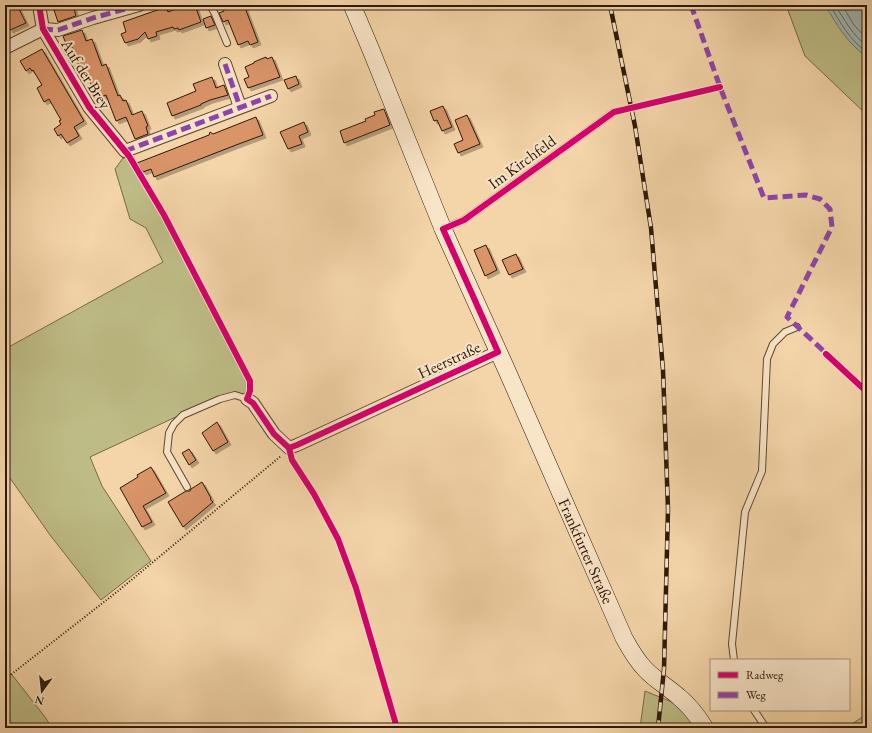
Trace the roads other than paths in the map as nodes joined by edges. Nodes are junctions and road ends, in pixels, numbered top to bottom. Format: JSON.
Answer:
{"nodes":[{"id":1,"x":39,"y":5,"type":"edge"},
{"id":2,"x":139,"y":5,"type":"edge"},
{"id":3,"x":210,"y":5,"type":"edge"},
{"id":4,"x":352,"y":5,"type":"edge"},
{"id":5,"x":43,"y":29,"type":"junction"},
{"id":6,"x":227,"y":43,"type":"dead end"},
{"id":7,"x":5,"y":48,"type":"edge"},
{"id":8,"x":225,"y":64,"type":"dead end"},
{"id":9,"x":271,"y":96,"type":"dead end"},
{"id":10,"x":240,"y":107,"type":"junction"},
{"id":11,"x":614,"y":112,"type":"dead end"},
{"id":12,"x":443,"y":229,"type":"junction"},
{"id":13,"x":797,"y":327,"type":"dead end"},
{"id":14,"x":498,"y":352,"type":"junction"},
{"id":15,"x":247,"y":399,"type":"joint"},
{"id":16,"x":187,"y":487,"type":"dead end"},
{"id":17,"x":734,"y":659,"type":"edge"},
{"id":18,"x":755,"y":711,"type":"edge"},
{"id":19,"x":705,"y":728,"type":"edge"},
{"id":20,"x":765,"y":728,"type":"edge"}],
"edges":[{"from":1,"to":5,"type":"street","name":"Auf der Brey"},
{"from":2,"to":5,"type":"street"},
{"from":3,"to":6,"type":"lane"},
{"from":4,"to":12,"type":"main road","name":"Heerstraße"},
{"from":5,"to":7,"type":"street"},
{"from":5,"to":10,"type":"street","name":"Auf der Brey"},
{"from":8,"to":10,"type":"street"},
{"from":9,"to":10,"type":"street","name":"Auf der Brey"},
{"from":11,"to":12,"type":"lane","name":"Im Kirchfeld"},
{"from":12,"to":14,"type":"main road","name":"Heerstraße"},
{"from":13,"to":17,"type":"lane"},
{"from":14,"to":15,"type":"street","name":"Heerstraße"},
{"from":14,"to":19,"type":"main road","name":"Frankfurter Straße"},
{"from":15,"to":16,"type":"lane"},
{"from":18,"to":20,"type":"lane"}]}
